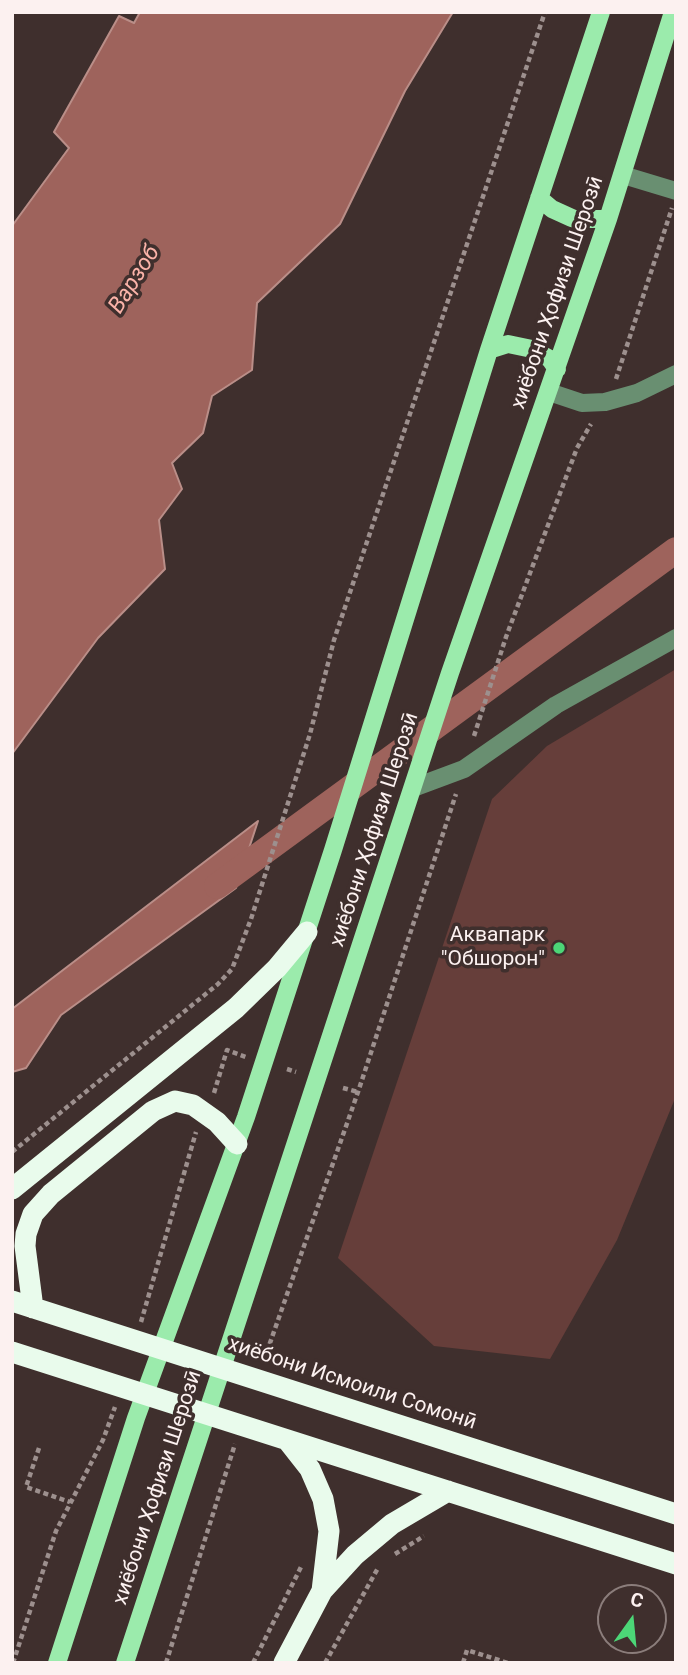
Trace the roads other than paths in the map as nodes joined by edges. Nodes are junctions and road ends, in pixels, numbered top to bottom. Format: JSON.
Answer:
{"nodes":[{"id":1,"x":601,"y":12,"type":"edge"},
{"id":2,"x":673,"y":12,"type":"edge"},
{"id":3,"x":623,"y":175,"type":"junction"},
{"id":4,"x":676,"y":191,"type":"edge"},
{"id":5,"x":539,"y":198,"type":"junction"},
{"id":6,"x":608,"y":219,"type":"junction"},
{"id":7,"x":489,"y":350,"type":"junction"},
{"id":8,"x":558,"y":369,"type":"junction"},
{"id":9,"x":676,"y":374,"type":"edge"},
{"id":10,"x":549,"y":393,"type":"junction"},
{"id":11,"x":676,"y":638,"type":"edge"},
{"id":12,"x":412,"y":788,"type":"junction"},
{"id":13,"x":307,"y":932,"type":"junction"},
{"id":14,"x":237,"y":1144,"type":"junction"},
{"id":15,"x":12,"y":1189,"type":"edge"},
{"id":16,"x":22,"y":1304,"type":"edge"},
{"id":17,"x":12,"y":1352,"type":"edge"},
{"id":18,"x":288,"y":1441,"type":"junction"},
{"id":19,"x":448,"y":1491,"type":"junction"},
{"id":20,"x":676,"y":1514,"type":"edge"},
{"id":21,"x":676,"y":1564,"type":"edge"},
{"id":22,"x":322,"y":1591,"type":"junction"},
{"id":23,"x":57,"y":1663,"type":"edge"},
{"id":24,"x":124,"y":1663,"type":"edge"},
{"id":25,"x":284,"y":1663,"type":"edge"}],
"edges":[{"from":1,"to":5,"type":"main road","name":"хиёбони Ҳофизи Шерозӣ"},
{"from":2,"to":3,"type":"main road","name":"хиёбони Ҳофизи Шерозӣ"},
{"from":3,"to":4,"type":"lane"},
{"from":3,"to":6,"type":"main road","name":"хиёбони Ҳофизи Шерозӣ"},
{"from":5,"to":6,"type":"main road"},
{"from":5,"to":7,"type":"main road","name":"хиёбони Ҳофизи Шерозӣ"},
{"from":6,"to":8,"type":"main road","name":"хиёбони Ҳофизи Шерозӣ"},
{"from":7,"to":8,"type":"main road"},
{"from":7,"to":13,"type":"main road","name":"хиёбони Ҳофизи Шерозӣ"},
{"from":8,"to":10,"type":"main road","name":"хиёбони Ҳофизи Шерозӣ"},
{"from":9,"to":10,"type":"lane"},
{"from":10,"to":12,"type":"main road","name":"хиёбони Ҳофизи Шерозӣ"},
{"from":11,"to":12,"type":"lane"},
{"from":12,"to":24,"type":"main road","name":"хиёбони Ҳофизи Шерозӣ"},
{"from":13,"to":14,"type":"main road","name":"хиёбони Ҳофизи Шерозӣ"},
{"from":13,"to":15,"type":"highway"},
{"from":14,"to":16,"type":"highway"},
{"from":14,"to":23,"type":"main road","name":"хиёбони Ҳофизи Шерозӣ"},
{"from":16,"to":20,"type":"highway","name":"хиёбони Исмоили Сомонӣ"},
{"from":17,"to":18,"type":"highway"},
{"from":18,"to":19,"type":"highway"},
{"from":18,"to":22,"type":"highway"},
{"from":19,"to":21,"type":"highway"},
{"from":19,"to":22,"type":"highway"},
{"from":22,"to":25,"type":"highway"}]}
